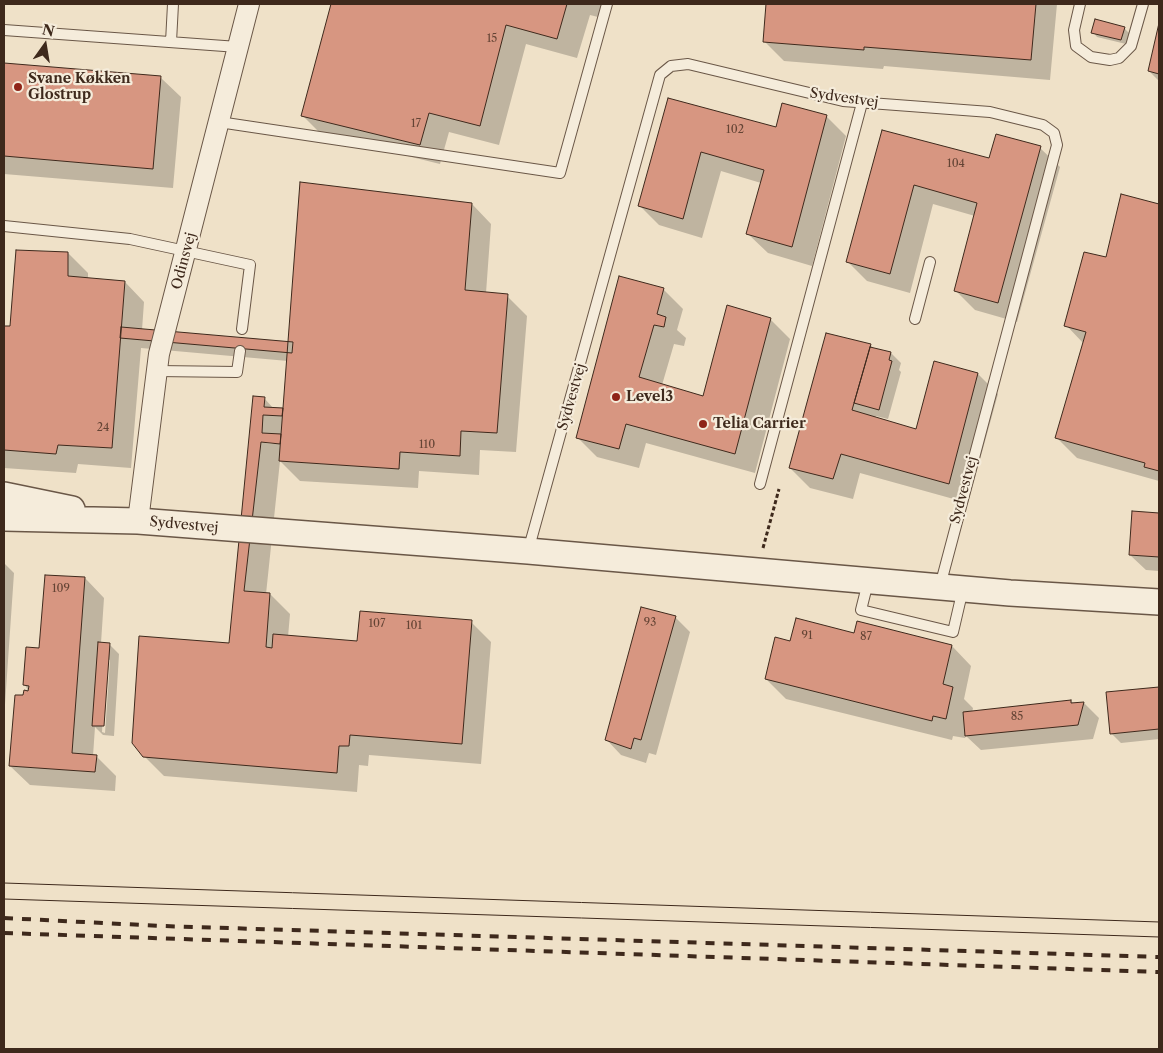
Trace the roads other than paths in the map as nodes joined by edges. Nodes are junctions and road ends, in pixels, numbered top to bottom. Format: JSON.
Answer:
{"nodes":[{"id":1,"x":174,"y":4,"type":"edge"},
{"id":2,"x":249,"y":4,"type":"edge"},
{"id":3,"x":607,"y":4,"type":"edge"},
{"id":4,"x":1080,"y":4,"type":"edge"},
{"id":5,"x":1143,"y":4,"type":"edge"},
{"id":6,"x":4,"y":30,"type":"edge"},
{"id":7,"x":171,"y":42,"type":"junction"},
{"id":8,"x":238,"y":47,"type":"junction"},
{"id":9,"x":862,"y":103,"type":"junction"},
{"id":10,"x":219,"y":122,"type":"junction"},
{"id":11,"x":4,"y":226,"type":"edge"},
{"id":12,"x":186,"y":252,"type":"junction"},
{"id":13,"x":930,"y":262,"type":"dead end"},
{"id":14,"x":915,"y":319,"type":"dead end"},
{"id":15,"x":242,"y":329,"type":"dead end"},
{"id":16,"x":240,"y":351,"type":"dead end"},
{"id":17,"x":157,"y":371,"type":"junction"},
{"id":18,"x":760,"y":484,"type":"dead end"},
{"id":19,"x":4,"y":496,"type":"edge"},
{"id":20,"x":4,"y":518,"type":"edge"},
{"id":21,"x":138,"y":521,"type":"junction"},
{"id":22,"x":528,"y":552,"type":"junction"},
{"id":23,"x":869,"y":581,"type":"junction"},
{"id":24,"x":951,"y":588,"type":"junction"},
{"id":25,"x":1159,"y":602,"type":"edge"}],
"edges":[{"from":1,"to":7,"type":"lane"},
{"from":2,"to":8,"type":"street","name":"Odinsvej"},
{"from":3,"to":10,"type":"lane"},
{"from":4,"to":5,"type":"lane"},
{"from":6,"to":7,"type":"lane"},
{"from":7,"to":8,"type":"lane"},
{"from":8,"to":10,"type":"street","name":"Odinsvej"},
{"from":9,"to":18,"type":"lane"},
{"from":9,"to":22,"type":"lane","name":"Sydvestvej"},
{"from":9,"to":24,"type":"lane","name":"Sydvestvej"},
{"from":10,"to":12,"type":"street","name":"Odinsvej"},
{"from":11,"to":12,"type":"lane"},
{"from":12,"to":15,"type":"lane"},
{"from":12,"to":17,"type":"street","name":"Odinsvej"},
{"from":13,"to":14,"type":"lane"},
{"from":16,"to":17,"type":"lane"},
{"from":17,"to":21,"type":"street","name":"Odinsvej"},
{"from":19,"to":21,"type":"street","name":"Sydvestvej"},
{"from":20,"to":21,"type":"street","name":"Sydvestvej"},
{"from":21,"to":22,"type":"street","name":"Sydvestvej"},
{"from":22,"to":23,"type":"street","name":"Sydvestvej"},
{"from":23,"to":24,"type":"street","name":"Sydvestvej"},
{"from":23,"to":24,"type":"lane"},
{"from":24,"to":25,"type":"street","name":"Sydvestvej"}]}
